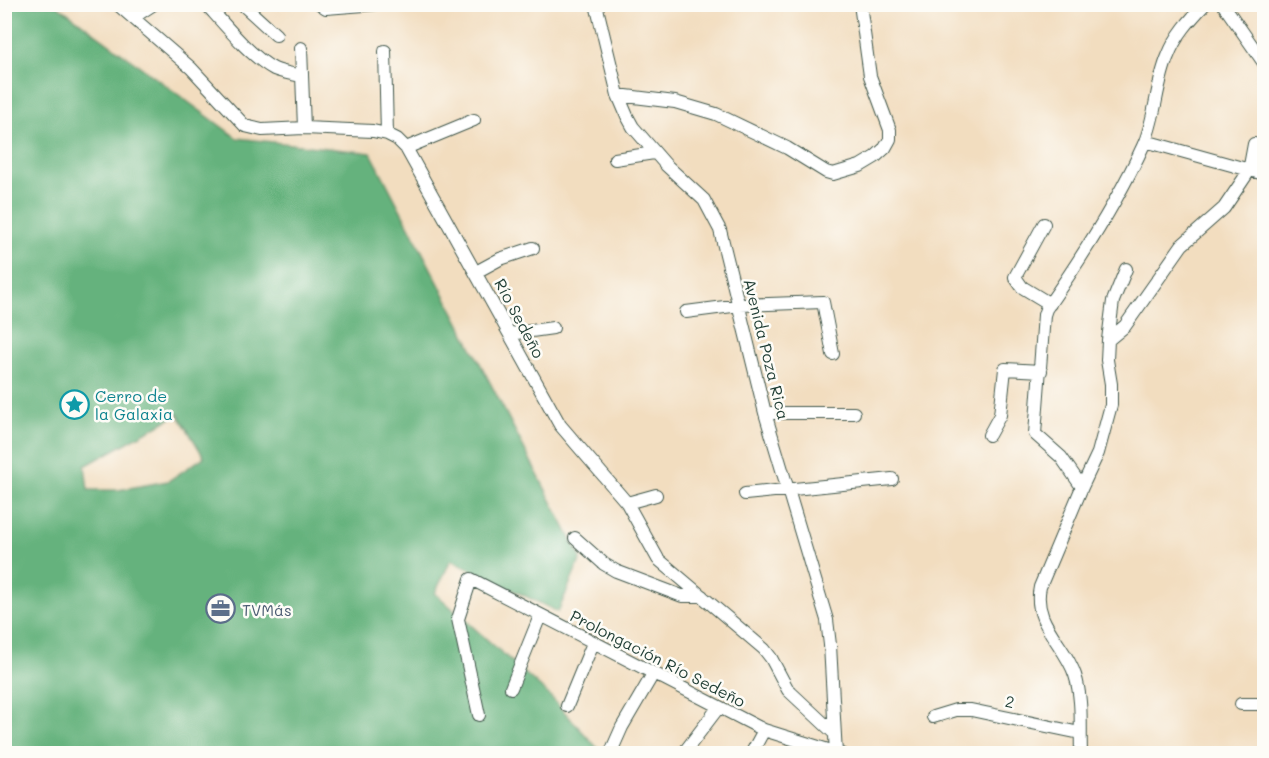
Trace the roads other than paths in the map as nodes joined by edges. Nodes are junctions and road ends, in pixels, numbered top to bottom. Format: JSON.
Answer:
{"nodes":[{"id":1,"x":117,"y":4,"type":"edge"},
{"id":2,"x":154,"y":4,"type":"edge"},
{"id":3,"x":206,"y":4,"type":"edge"},
{"id":4,"x":242,"y":4,"type":"edge"},
{"id":5,"x":320,"y":4,"type":"edge"},
{"id":6,"x":377,"y":4,"type":"edge"},
{"id":7,"x":596,"y":4,"type":"edge"},
{"id":8,"x":860,"y":4,"type":"edge"},
{"id":9,"x":1205,"y":4,"type":"edge"},
{"id":10,"x":1223,"y":4,"type":"edge"},
{"id":11,"x":134,"y":17,"type":"junction"},
{"id":12,"x":276,"y":34,"type":"dead end"},
{"id":13,"x":301,"y":48,"type":"dead end"},
{"id":14,"x":385,"y":51,"type":"dead end"},
{"id":15,"x":1264,"y":63,"type":"edge"},
{"id":16,"x":302,"y":76,"type":"junction"},
{"id":17,"x":618,"y":95,"type":"junction"},
{"id":18,"x":474,"y":120,"type":"dead end"},
{"id":19,"x":304,"y":128,"type":"junction"},
{"id":20,"x":387,"y":134,"type":"junction"},
{"id":21,"x":1145,"y":141,"type":"junction"},
{"id":22,"x":1254,"y":144,"type":"dead end"},
{"id":23,"x":406,"y":148,"type":"junction"},
{"id":24,"x":654,"y":153,"type":"junction"},
{"id":25,"x":615,"y":159,"type":"dead end"},
{"id":26,"x":1249,"y":171,"type":"junction"},
{"id":27,"x":1264,"y":174,"type":"edge"},
{"id":28,"x":1044,"y":224,"type":"dead end"},
{"id":29,"x":533,"y":248,"type":"dead end"},
{"id":30,"x":1126,"y":269,"type":"dead end"},
{"id":31,"x":476,"y":272,"type":"junction"},
{"id":32,"x":1050,"y":304,"type":"junction"},
{"id":33,"x":740,"y":305,"type":"junction"},
{"id":34,"x":686,"y":312,"type":"dead end"},
{"id":35,"x":553,"y":328,"type":"dead end"},
{"id":36,"x":510,"y":334,"type":"junction"},
{"id":37,"x":1108,"y":340,"type":"junction"},
{"id":38,"x":833,"y":354,"type":"dead end"},
{"id":39,"x":1041,"y":370,"type":"junction"},
{"id":40,"x":854,"y":412,"type":"dead end"},
{"id":41,"x":765,"y":413,"type":"junction"},
{"id":42,"x":989,"y":435,"type":"dead end"},
{"id":43,"x":892,"y":479,"type":"dead end"},
{"id":44,"x":1082,"y":487,"type":"junction"},
{"id":45,"x":789,"y":489,"type":"junction"},
{"id":46,"x":745,"y":494,"type":"dead end"},
{"id":47,"x":656,"y":495,"type":"dead end"},
{"id":48,"x":627,"y":503,"type":"junction"},
{"id":49,"x":575,"y":537,"type":"dead end"},
{"id":50,"x":702,"y":596,"type":"junction"},
{"id":51,"x":540,"y":615,"type":"junction"},
{"id":52,"x":593,"y":643,"type":"junction"},
{"id":53,"x":653,"y":674,"type":"junction"},
{"id":54,"x":511,"y":688,"type":"dead end"},
{"id":55,"x":1241,"y":704,"type":"dead end"},
{"id":56,"x":1264,"y":704,"type":"edge"},
{"id":57,"x":567,"y":706,"type":"dead end"},
{"id":58,"x":718,"y":708,"type":"junction"},
{"id":59,"x":479,"y":715,"type":"dead end"},
{"id":60,"x":933,"y":717,"type":"dead end"},
{"id":61,"x":764,"y":730,"type":"junction"},
{"id":62,"x":1080,"y":733,"type":"junction"},
{"id":63,"x":834,"y":734,"type":"junction"},
{"id":64,"x":610,"y":753,"type":"edge"},
{"id":65,"x":683,"y":753,"type":"edge"},
{"id":66,"x":751,"y":753,"type":"edge"},
{"id":67,"x":837,"y":753,"type":"edge"},
{"id":68,"x":1081,"y":753,"type":"edge"}],
"edges":[{"from":1,"to":11,"type":"street","name":"Río Sedeño"},
{"from":2,"to":11,"type":"street"},
{"from":3,"to":16,"type":"street"},
{"from":4,"to":12,"type":"street"},
{"from":5,"to":6,"type":"street"},
{"from":7,"to":17,"type":"street","name":"Avenida Poza Rica"},
{"from":8,"to":17,"type":"street"},
{"from":9,"to":21,"type":"street"},
{"from":10,"to":15,"type":"street"},
{"from":11,"to":19,"type":"street","name":"Río Sedeño"},
{"from":13,"to":16,"type":"street"},
{"from":14,"to":20,"type":"street"},
{"from":16,"to":19,"type":"street"},
{"from":17,"to":24,"type":"street","name":"Avenida Poza Rica"},
{"from":18,"to":23,"type":"street"},
{"from":19,"to":20,"type":"street","name":"Río Sedeño"},
{"from":20,"to":23,"type":"street","name":"Río Sedeño"},
{"from":21,"to":26,"type":"street"},
{"from":21,"to":32,"type":"street"},
{"from":22,"to":26,"type":"street"},
{"from":23,"to":31,"type":"street","name":"Río Sedeño"},
{"from":24,"to":25,"type":"street"},
{"from":24,"to":33,"type":"street","name":"Avenida Poza Rica"},
{"from":26,"to":27,"type":"street"},
{"from":26,"to":37,"type":"street"},
{"from":28,"to":32,"type":"street"},
{"from":29,"to":31,"type":"street"},
{"from":30,"to":37,"type":"street"},
{"from":31,"to":36,"type":"street","name":"Río Sedeño"},
{"from":32,"to":39,"type":"street"},
{"from":33,"to":34,"type":"street"},
{"from":33,"to":38,"type":"street"},
{"from":33,"to":41,"type":"street","name":"Avenida Poza Rica"},
{"from":35,"to":36,"type":"street"},
{"from":36,"to":48,"type":"street","name":"Río Sedeño"},
{"from":37,"to":44,"type":"street"},
{"from":39,"to":42,"type":"street"},
{"from":39,"to":44,"type":"street"},
{"from":40,"to":41,"type":"street"},
{"from":41,"to":45,"type":"street","name":"Avenida Poza Rica"},
{"from":43,"to":45,"type":"street"},
{"from":44,"to":62,"type":"street"},
{"from":45,"to":46,"type":"street"},
{"from":45,"to":63,"type":"street","name":"Avenida Poza Rica"},
{"from":47,"to":48,"type":"street"},
{"from":48,"to":50,"type":"street","name":"Río Sedeño"},
{"from":49,"to":50,"type":"street"},
{"from":50,"to":63,"type":"street","name":"Río Sedeño"},
{"from":51,"to":52,"type":"street","name":"Prolongación Río Sedeño"},
{"from":51,"to":54,"type":"street"},
{"from":51,"to":59,"type":"street","name":"Prolongación Río Sedeño"},
{"from":52,"to":53,"type":"street","name":"Prolongación Río Sedeño"},
{"from":52,"to":57,"type":"street"},
{"from":53,"to":58,"type":"street","name":"Prolongación Río Sedeño"},
{"from":53,"to":64,"type":"street"},
{"from":55,"to":56,"type":"street"},
{"from":58,"to":61,"type":"street","name":"Prolongación Río Sedeño"},
{"from":58,"to":65,"type":"street"},
{"from":60,"to":62,"type":"street","name":"2"},
{"from":61,"to":66,"type":"street"},
{"from":61,"to":67,"type":"street","name":"Prolongación Río Sedeño"},
{"from":62,"to":68,"type":"street"},
{"from":63,"to":67,"type":"street"}]}
